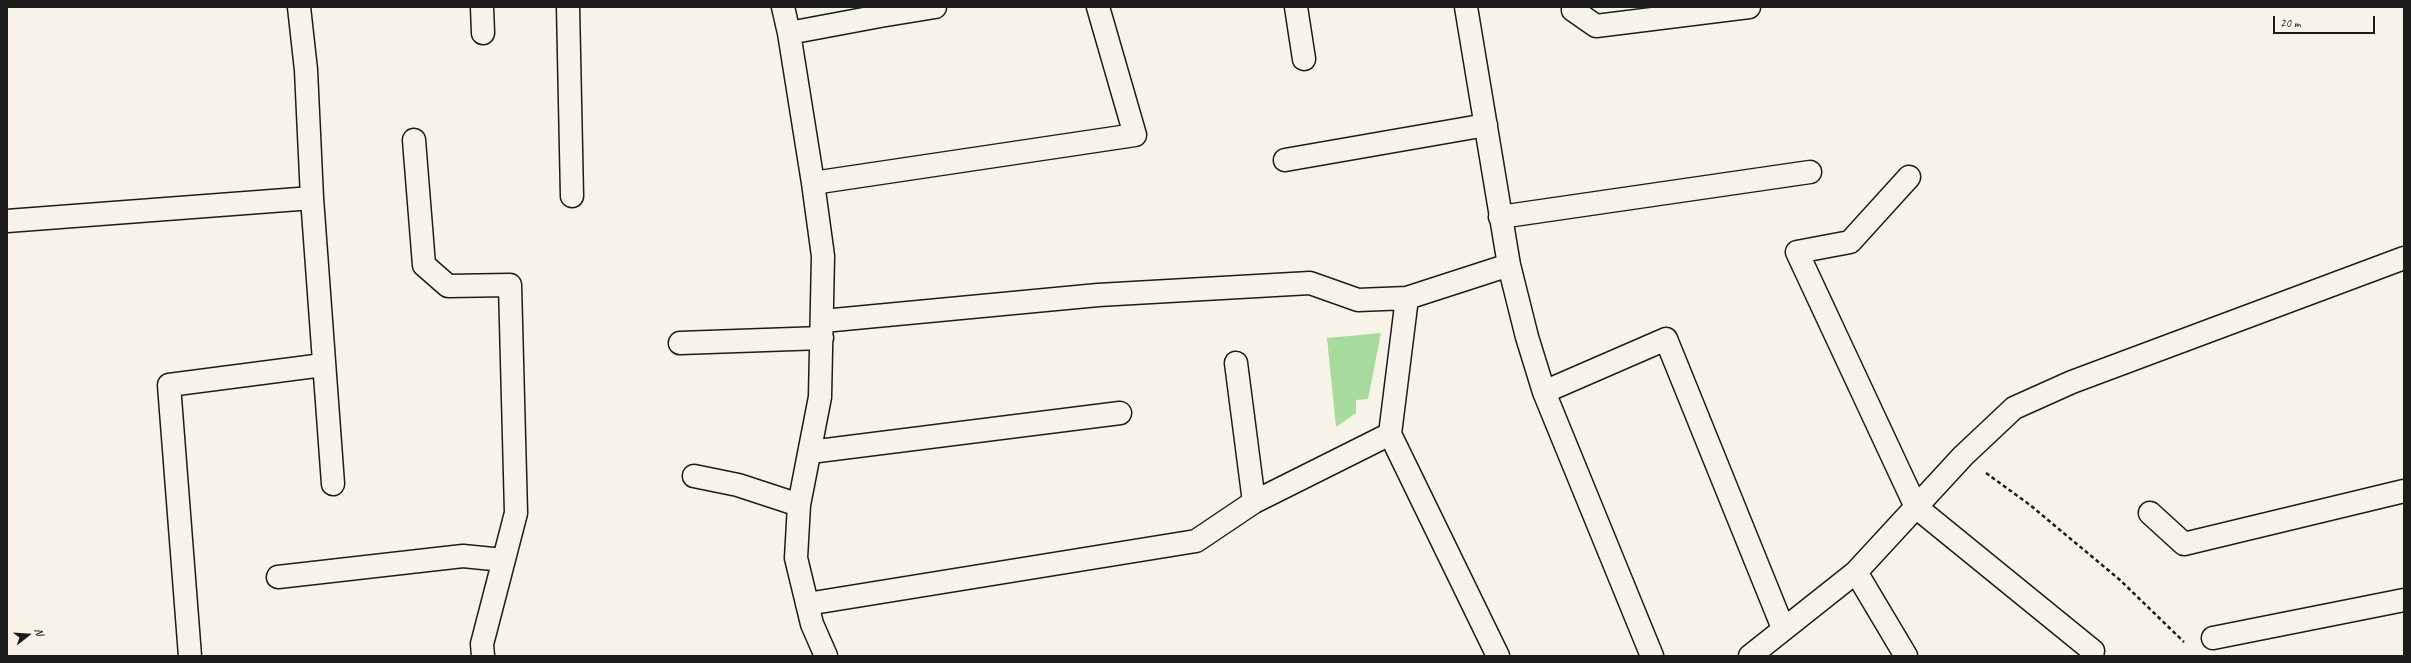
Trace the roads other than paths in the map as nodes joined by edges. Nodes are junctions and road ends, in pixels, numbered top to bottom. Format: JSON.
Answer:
{"nodes":[{"id":1,"x":299,"y":7,"type":"edge"},
{"id":2,"x":482,"y":7,"type":"edge"},
{"id":3,"x":568,"y":7,"type":"edge"},
{"id":4,"x":783,"y":7,"type":"edge"},
{"id":5,"x":935,"y":7,"type":"edge"},
{"id":6,"x":1098,"y":7,"type":"edge"},
{"id":7,"x":1296,"y":7,"type":"edge"},
{"id":8,"x":1466,"y":7,"type":"edge"},
{"id":9,"x":1573,"y":7,"type":"edge"},
{"id":10,"x":1749,"y":7,"type":"edge"},
{"id":11,"x":879,"y":12,"type":"edge"},
{"id":12,"x":483,"y":33,"type":"dead end"},
{"id":13,"x":789,"y":33,"type":"junction"},
{"id":14,"x":1304,"y":59,"type":"dead end"},
{"id":15,"x":1486,"y":125,"type":"junction"},
{"id":16,"x":414,"y":140,"type":"dead end"},
{"id":17,"x":1285,"y":160,"type":"dead end"},
{"id":18,"x":1810,"y":172,"type":"dead end"},
{"id":19,"x":1909,"y":177,"type":"dead end"},
{"id":20,"x":813,"y":183,"type":"junction"},
{"id":21,"x":572,"y":196,"type":"dead end"},
{"id":22,"x":312,"y":198,"type":"junction"},
{"id":23,"x":1500,"y":217,"type":"junction"},
{"id":24,"x":7,"y":221,"type":"edge"},
{"id":25,"x":2404,"y":258,"type":"edge"},
{"id":26,"x":1509,"y":265,"type":"junction"},
{"id":27,"x":1407,"y":298,"type":"junction"},
{"id":28,"x":822,"y":330,"type":"junction"},
{"id":29,"x":680,"y":343,"type":"dead end"},
{"id":30,"x":1236,"y":363,"type":"dead end"},
{"id":31,"x":322,"y":366,"type":"junction"},
{"id":32,"x":1544,"y":392,"type":"junction"},
{"id":33,"x":1120,"y":413,"type":"dead end"},
{"id":34,"x":1390,"y":434,"type":"junction"},
{"id":35,"x":810,"y":452,"type":"junction"},
{"id":36,"x":694,"y":476,"type":"dead end"},
{"id":37,"x":333,"y":484,"type":"dead end"},
{"id":38,"x":2404,"y":491,"type":"edge"},
{"id":39,"x":1254,"y":502,"type":"junction"},
{"id":40,"x":799,"y":505,"type":"junction"},
{"id":41,"x":1916,"y":507,"type":"junction"},
{"id":42,"x":2150,"y":513,"type":"dead end"},
{"id":43,"x":503,"y":560,"type":"junction"},
{"id":44,"x":1856,"y":572,"type":"junction"},
{"id":45,"x":278,"y":577,"type":"dead end"},
{"id":46,"x":2404,"y":600,"type":"edge"},
{"id":47,"x":807,"y":604,"type":"junction"},
{"id":48,"x":1783,"y":628,"type":"junction"},
{"id":49,"x":2213,"y":638,"type":"dead end"},
{"id":50,"x":1763,"y":652,"type":"edge"},
{"id":51,"x":2094,"y":652,"type":"dead end"},
{"id":52,"x":190,"y":656,"type":"edge"},
{"id":53,"x":483,"y":656,"type":"edge"},
{"id":54,"x":826,"y":656,"type":"edge"},
{"id":55,"x":1498,"y":656,"type":"edge"},
{"id":56,"x":1652,"y":656,"type":"edge"},
{"id":57,"x":1906,"y":656,"type":"edge"}],
"edges":[{"from":1,"to":22,"type":"street"},
{"from":2,"to":12,"type":"street"},
{"from":3,"to":21,"type":"street"},
{"from":4,"to":13,"type":"street"},
{"from":5,"to":11,"type":"street"},
{"from":6,"to":20,"type":"street"},
{"from":7,"to":14,"type":"street"},
{"from":8,"to":15,"type":"street"},
{"from":9,"to":10,"type":"street"},
{"from":11,"to":13,"type":"street"},
{"from":13,"to":20,"type":"street"},
{"from":15,"to":17,"type":"street"},
{"from":15,"to":23,"type":"street"},
{"from":16,"to":43,"type":"street"},
{"from":18,"to":23,"type":"street"},
{"from":19,"to":41,"type":"street"},
{"from":20,"to":28,"type":"street"},
{"from":22,"to":24,"type":"street"},
{"from":22,"to":31,"type":"street"},
{"from":23,"to":26,"type":"street"},
{"from":25,"to":41,"type":"street"},
{"from":26,"to":27,"type":"street"},
{"from":26,"to":32,"type":"street"},
{"from":27,"to":28,"type":"street"},
{"from":27,"to":34,"type":"street"},
{"from":28,"to":29,"type":"street"},
{"from":28,"to":35,"type":"street"},
{"from":30,"to":39,"type":"street"},
{"from":31,"to":37,"type":"street"},
{"from":31,"to":52,"type":"street"},
{"from":32,"to":48,"type":"street"},
{"from":32,"to":56,"type":"street"},
{"from":33,"to":35,"type":"street"},
{"from":34,"to":39,"type":"street"},
{"from":34,"to":55,"type":"street"},
{"from":35,"to":40,"type":"street"},
{"from":36,"to":40,"type":"street"},
{"from":38,"to":42,"type":"street"},
{"from":39,"to":47,"type":"street"},
{"from":40,"to":47,"type":"street"},
{"from":41,"to":44,"type":"street"},
{"from":41,"to":51,"type":"street"},
{"from":43,"to":45,"type":"street"},
{"from":43,"to":53,"type":"street"},
{"from":44,"to":48,"type":"street"},
{"from":44,"to":57,"type":"street"},
{"from":46,"to":49,"type":"street"},
{"from":47,"to":54,"type":"street"},
{"from":48,"to":50,"type":"street"}]}
